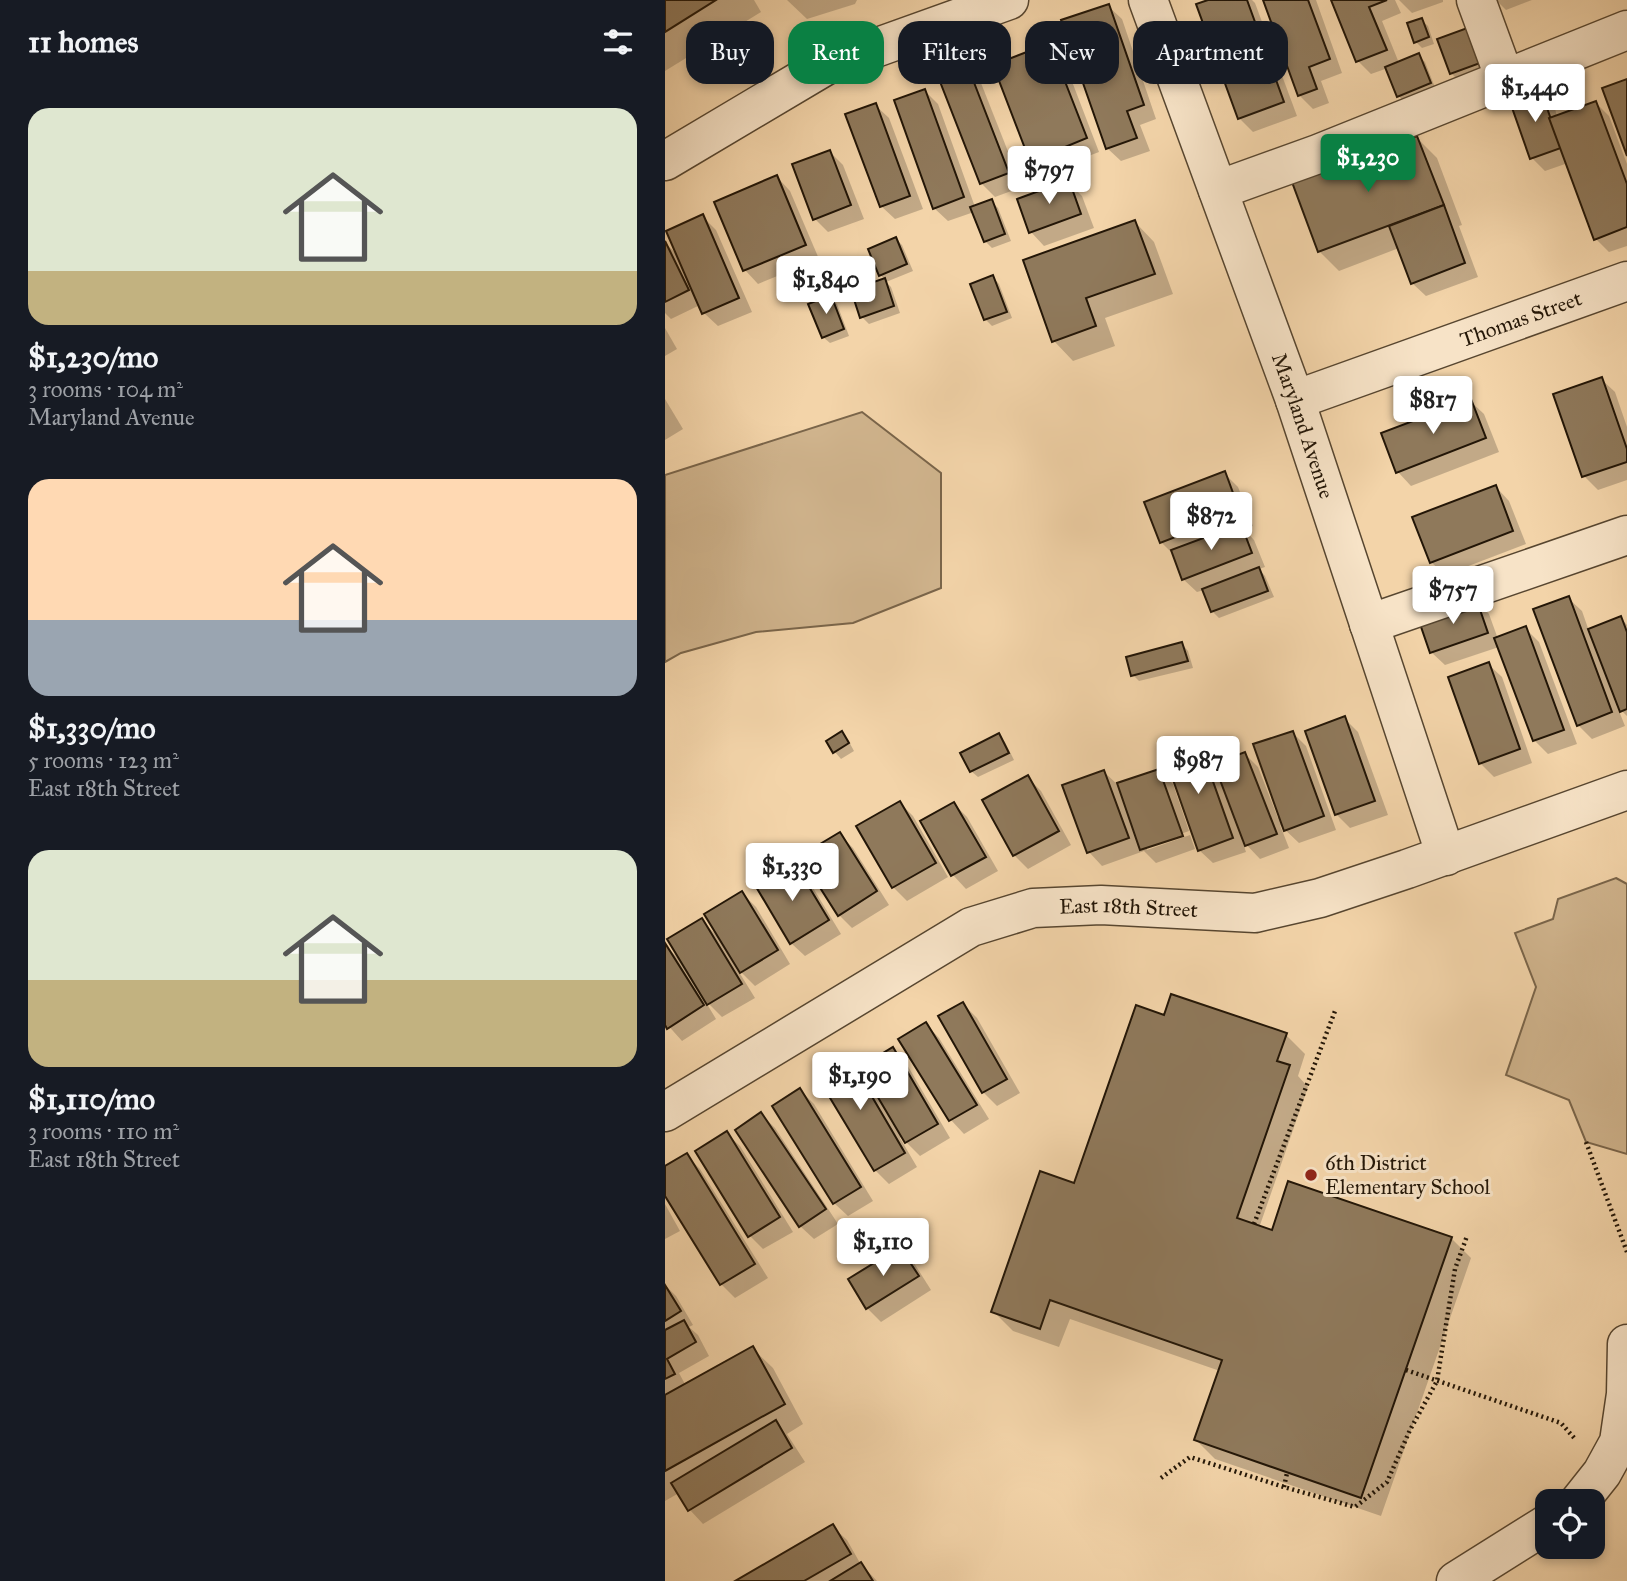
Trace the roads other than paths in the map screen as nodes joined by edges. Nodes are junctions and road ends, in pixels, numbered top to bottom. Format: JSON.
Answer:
{"nodes":[{"id":1,"x":1009,"y":0,"type":"edge"},
{"id":2,"x":1148,"y":0,"type":"edge"},
{"id":3,"x":1476,"y":0,"type":"edge"},
{"id":4,"x":1627,"y":30,"type":"edge"},
{"id":5,"x":1506,"y":79,"type":"junction"},
{"id":6,"x":665,"y":161,"type":"edge"},
{"id":7,"x":1218,"y":190,"type":"junction"},
{"id":8,"x":1627,"y":281,"type":"edge"},
{"id":9,"x":1295,"y":400,"type":"junction"},
{"id":10,"x":1627,"y":535,"type":"edge"},
{"id":11,"x":1369,"y":624,"type":"junction"},
{"id":12,"x":1627,"y":790,"type":"edge"},
{"id":13,"x":1446,"y":856,"type":"junction"},
{"id":14,"x":665,"y":1112,"type":"edge"},
{"id":15,"x":1627,"y":1345,"type":"edge"},
{"id":16,"x":1626,"y":1395,"type":"edge"},
{"id":17,"x":1589,"y":1489,"type":"edge"},
{"id":18,"x":1535,"y":1532,"type":"edge"},
{"id":19,"x":1456,"y":1581,"type":"edge"}],
"edges":[{"from":1,"to":6,"type":"street"},
{"from":2,"to":7,"type":"street","name":"Maryland Avenue"},
{"from":3,"to":5,"type":"street"},
{"from":4,"to":5,"type":"street"},
{"from":5,"to":7,"type":"street"},
{"from":7,"to":9,"type":"street","name":"Maryland Avenue"},
{"from":8,"to":9,"type":"street","name":"Thomas Street"},
{"from":9,"to":11,"type":"street","name":"Maryland Avenue"},
{"from":10,"to":11,"type":"street"},
{"from":11,"to":13,"type":"street","name":"Maryland Avenue"},
{"from":12,"to":13,"type":"street","name":"East 18th Street"},
{"from":13,"to":14,"type":"street","name":"East 18th Street"},
{"from":15,"to":16,"type":"street"},
{"from":16,"to":17,"type":"street"},
{"from":18,"to":19,"type":"street"}]}
